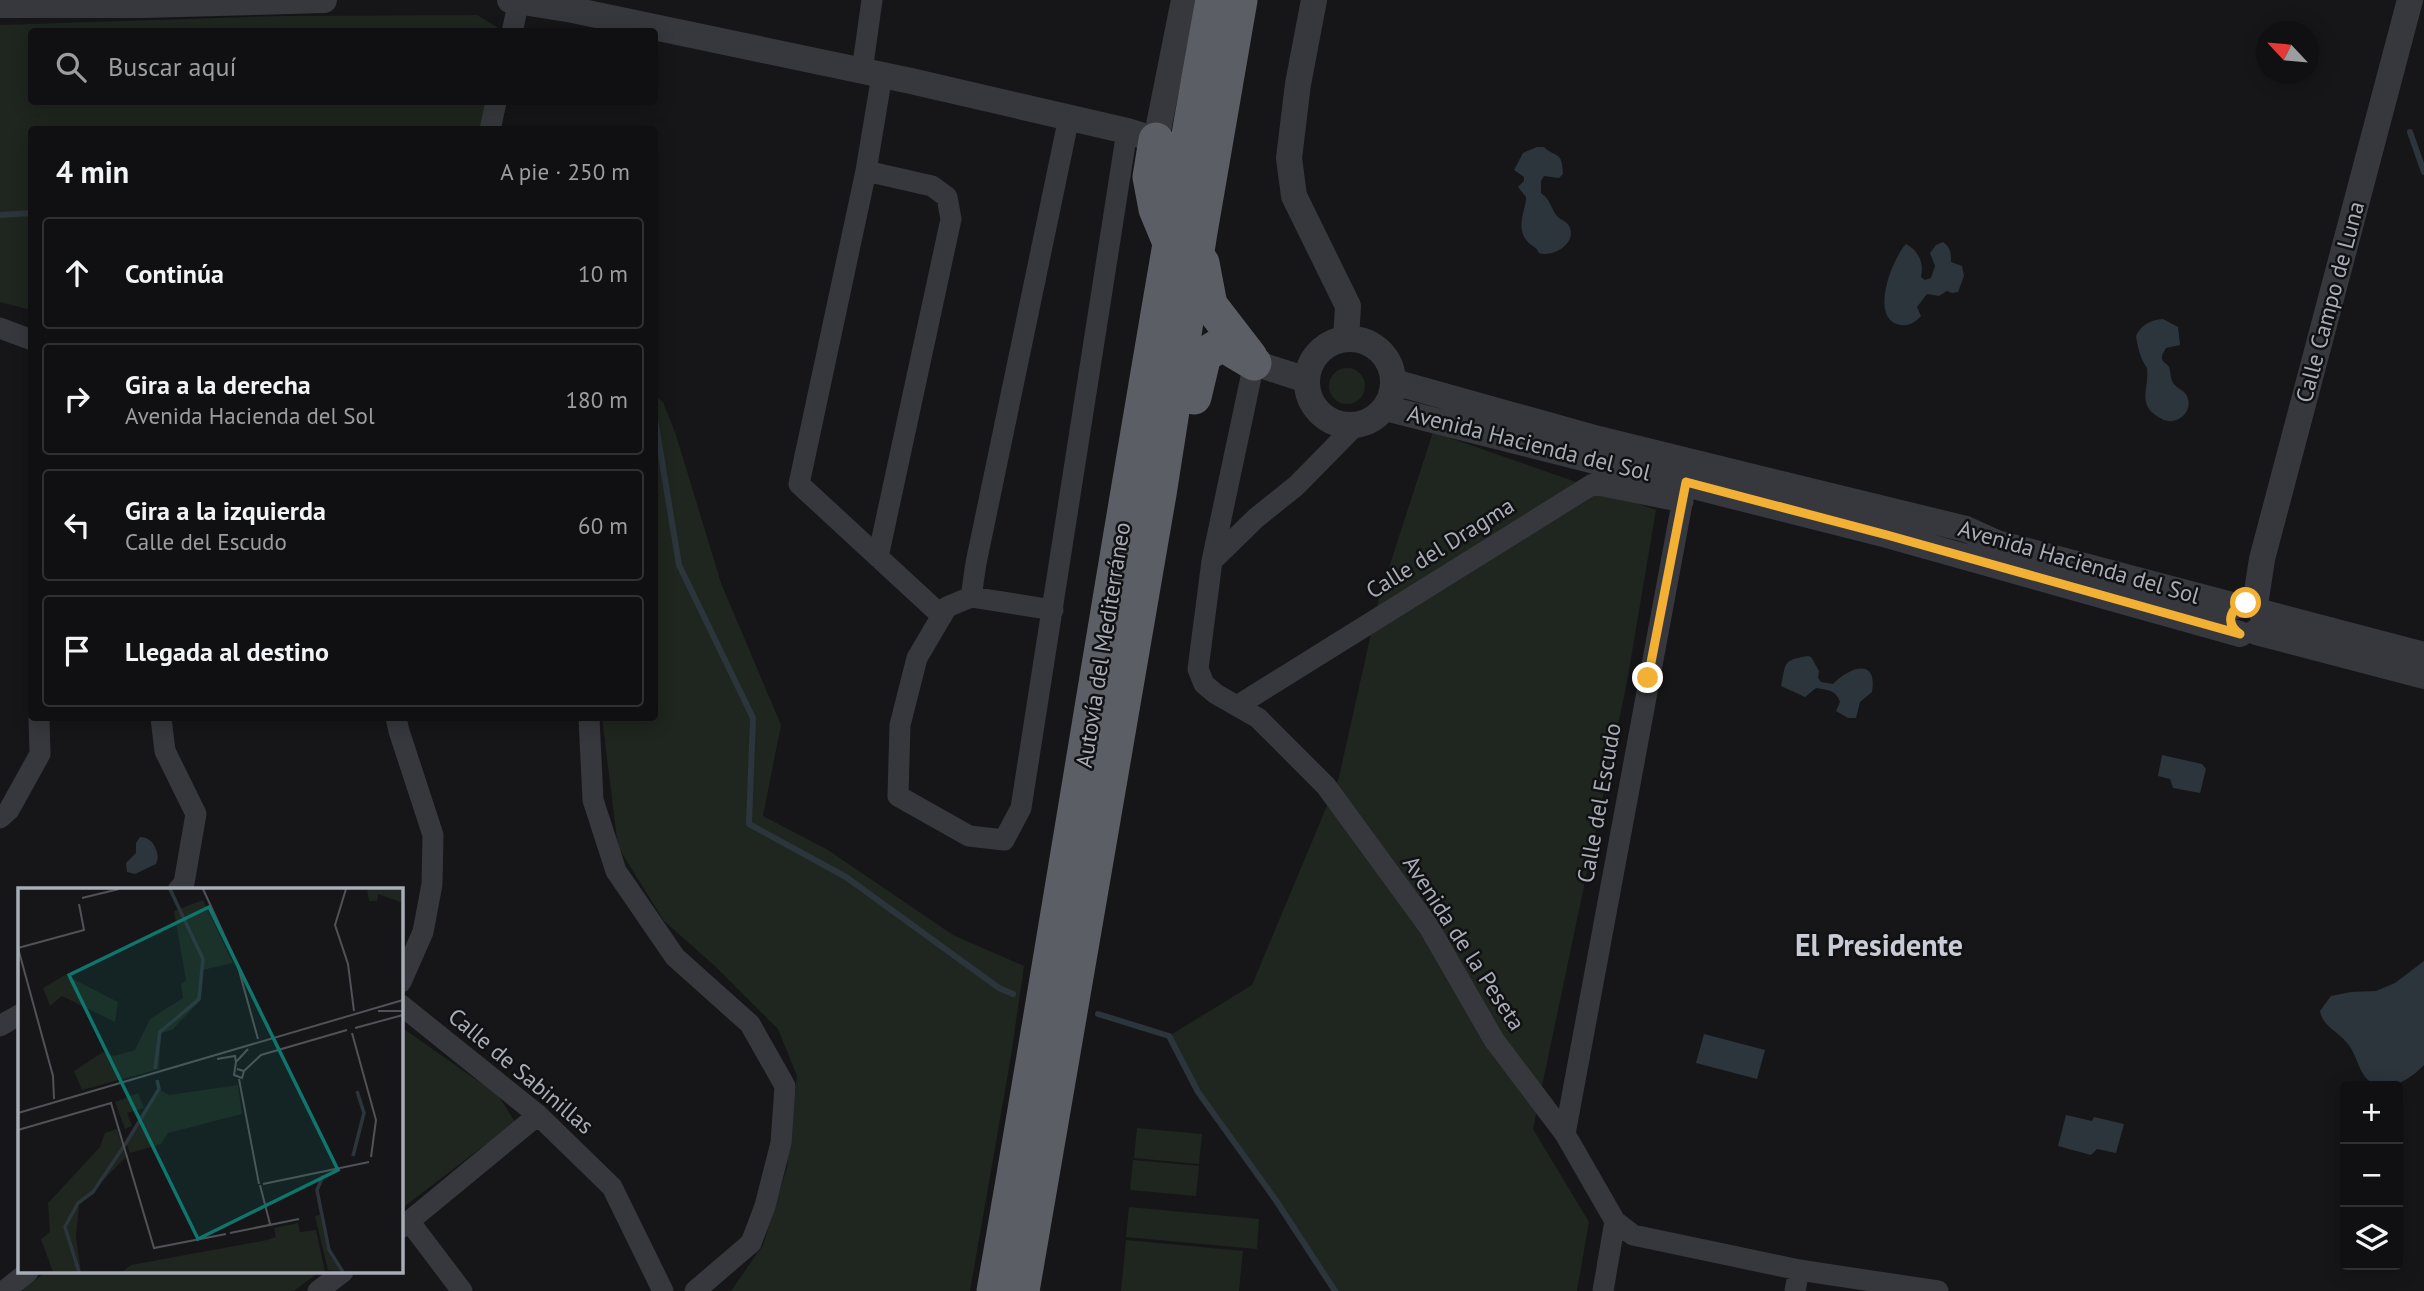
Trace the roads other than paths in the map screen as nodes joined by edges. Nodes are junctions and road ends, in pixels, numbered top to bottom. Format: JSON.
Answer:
{"nodes":[{"id":1,"x":324,"y":0,"type":"edge"},
{"id":2,"x":510,"y":0,"type":"edge"},
{"id":3,"x":872,"y":0,"type":"edge"},
{"id":4,"x":1184,"y":0,"type":"edge"},
{"id":5,"x":1213,"y":0,"type":"edge"},
{"id":6,"x":1240,"y":0,"type":"edge"},
{"id":7,"x":1314,"y":0,"type":"edge"},
{"id":8,"x":2410,"y":0,"type":"edge"},
{"id":9,"x":519,"y":1,"type":"edge"},
{"id":10,"x":0,"y":5,"type":"edge"},
{"id":11,"x":513,"y":28,"type":"edge"},
{"id":12,"x":651,"y":28,"type":"edge"},
{"id":13,"x":658,"y":29,"type":"edge"},
{"id":14,"x":872,"y":73,"type":"junction"},
{"id":15,"x":495,"y":105,"type":"edge"},
{"id":16,"x":1069,"y":117,"type":"junction"},
{"id":17,"x":490,"y":126,"type":"edge"},
{"id":18,"x":1142,"y":135,"type":"junction"},
{"id":19,"x":866,"y":171,"type":"junction"},
{"id":20,"x":1185,"y":236,"type":"junction"},
{"id":21,"x":0,"y":327,"type":"edge"},
{"id":22,"x":28,"y":338,"type":"edge"},
{"id":23,"x":1346,"y":339,"type":"junction"},
{"id":24,"x":1254,"y":363,"type":"junction"},
{"id":25,"x":1307,"y":380,"type":"junction"},
{"id":26,"x":1394,"y":382,"type":"junction"},
{"id":27,"x":1385,"y":408,"type":"junction"},
{"id":28,"x":1356,"y":425,"type":"junction"},
{"id":29,"x":1684,"y":492,"type":"junction"},
{"id":30,"x":1159,"y":494,"type":"junction"},
{"id":31,"x":878,"y":557,"type":"junction"},
{"id":32,"x":1212,"y":561,"type":"junction"},
{"id":33,"x":971,"y":597,"type":"junction"},
{"id":34,"x":1053,"y":610,"type":"junction"},
{"id":35,"x":942,"y":616,"type":"junction"},
{"id":36,"x":2250,"y":618,"type":"junction"},
{"id":37,"x":2424,"y":655,"type":"edge"},
{"id":38,"x":2424,"y":676,"type":"edge"},
{"id":39,"x":1237,"y":706,"type":"junction"},
{"id":40,"x":39,"y":721,"type":"edge"},
{"id":41,"x":161,"y":721,"type":"edge"},
{"id":42,"x":397,"y":721,"type":"edge"},
{"id":43,"x":589,"y":721,"type":"edge"},
{"id":44,"x":0,"y":818,"type":"edge"},
{"id":45,"x":180,"y":888,"type":"edge"},
{"id":46,"x":402,"y":980,"type":"edge"},
{"id":47,"x":402,"y":1006,"type":"edge"},
{"id":48,"x":18,"y":1016,"type":"edge"},
{"id":49,"x":0,"y":1026,"type":"edge"},
{"id":50,"x":538,"y":1115,"type":"junction"},
{"id":51,"x":1565,"y":1134,"type":"junction"},
{"id":52,"x":1615,"y":1221,"type":"junction"},
{"id":53,"x":405,"y":1225,"type":"edge"},
{"id":54,"x":25,"y":1274,"type":"edge"},
{"id":55,"x":340,"y":1274,"type":"edge"},
{"id":56,"x":1797,"y":1280,"type":"edge"},
{"id":57,"x":4,"y":1291,"type":"edge"},
{"id":58,"x":318,"y":1291,"type":"edge"},
{"id":59,"x":462,"y":1291,"type":"edge"},
{"id":60,"x":663,"y":1291,"type":"edge"},
{"id":61,"x":695,"y":1291,"type":"edge"},
{"id":62,"x":994,"y":1291,"type":"edge"},
{"id":63,"x":1022,"y":1291,"type":"edge"},
{"id":64,"x":1603,"y":1291,"type":"edge"},
{"id":65,"x":1938,"y":1291,"type":"edge"}],
"edges":[{"from":1,"to":10,"type":"street"},
{"from":2,"to":9,"type":"street"},
{"from":3,"to":14,"type":"street"},
{"from":4,"to":18,"type":"street"},
{"from":5,"to":20,"type":"highway","name":"Autovía del Mediterráneo"},
{"from":6,"to":20,"type":"highway","name":"Autovía del Mediterráneo"},
{"from":7,"to":23,"type":"street"},
{"from":8,"to":36,"type":"street","name":"Calle Campo de Luna"},
{"from":9,"to":11,"type":"street"},
{"from":9,"to":12,"type":"street"},
{"from":13,"to":14,"type":"street"},
{"from":14,"to":16,"type":"street"},
{"from":14,"to":19,"type":"street"},
{"from":15,"to":17,"type":"street"},
{"from":16,"to":18,"type":"street"},
{"from":16,"to":33,"type":"street"},
{"from":18,"to":20,"type":"highway"},
{"from":18,"to":34,"type":"street"},
{"from":19,"to":31,"type":"street"},
{"from":19,"to":31,"type":"street"},
{"from":20,"to":24,"type":"highway"},
{"from":20,"to":30,"type":"highway","name":"Autovía del Mediterráneo"},
{"from":20,"to":62,"type":"highway","name":"Autovía del Mediterráneo"},
{"from":21,"to":22,"type":"street"},
{"from":23,"to":25,"type":"street"},
{"from":23,"to":26,"type":"street"},
{"from":24,"to":25,"type":"street"},
{"from":24,"to":30,"type":"highway"},
{"from":24,"to":32,"type":"street","name":"Avenida de la Peseta"},
{"from":25,"to":28,"type":"street"},
{"from":26,"to":27,"type":"street"},
{"from":26,"to":36,"type":"street","name":"Avenida Hacienda del Sol"},
{"from":27,"to":28,"type":"street"},
{"from":27,"to":29,"type":"street","name":"Avenida Hacienda del Sol"},
{"from":28,"to":32,"type":"street"},
{"from":29,"to":36,"type":"street","name":"Avenida Hacienda del Sol"},
{"from":29,"to":39,"type":"street","name":"Calle del Dragma"},
{"from":29,"to":51,"type":"street","name":"Calle del Escudo"},
{"from":30,"to":63,"type":"highway","name":"Autovía del Mediterráneo"},
{"from":31,"to":35,"type":"street"},
{"from":32,"to":39,"type":"street","name":"Avenida de la Peseta"},
{"from":33,"to":34,"type":"street"},
{"from":33,"to":35,"type":"street"},
{"from":34,"to":35,"type":"street"},
{"from":36,"to":37,"type":"street","name":"Avenida Hacienda del Sol"},
{"from":36,"to":38,"type":"street","name":"Avenida Hacienda del Sol"},
{"from":39,"to":51,"type":"street","name":"Avenida de la Peseta"},
{"from":40,"to":44,"type":"street"},
{"from":41,"to":45,"type":"street"},
{"from":42,"to":46,"type":"street"},
{"from":43,"to":61,"type":"street"},
{"from":47,"to":50,"type":"street","name":"Calle de Sabinillas"},
{"from":48,"to":49,"type":"street"},
{"from":50,"to":53,"type":"street"},
{"from":50,"to":60,"type":"street","name":"Calle de Sabinillas"},
{"from":51,"to":52,"type":"street","name":"Avenida de la Peseta"},
{"from":52,"to":56,"type":"street","name":"Avenida de la Peseta"},
{"from":52,"to":64,"type":"street"},
{"from":53,"to":59,"type":"street"},
{"from":54,"to":57,"type":"street"},
{"from":55,"to":58,"type":"street"},
{"from":56,"to":65,"type":"street","name":"Avenida de la Peseta"}]}
